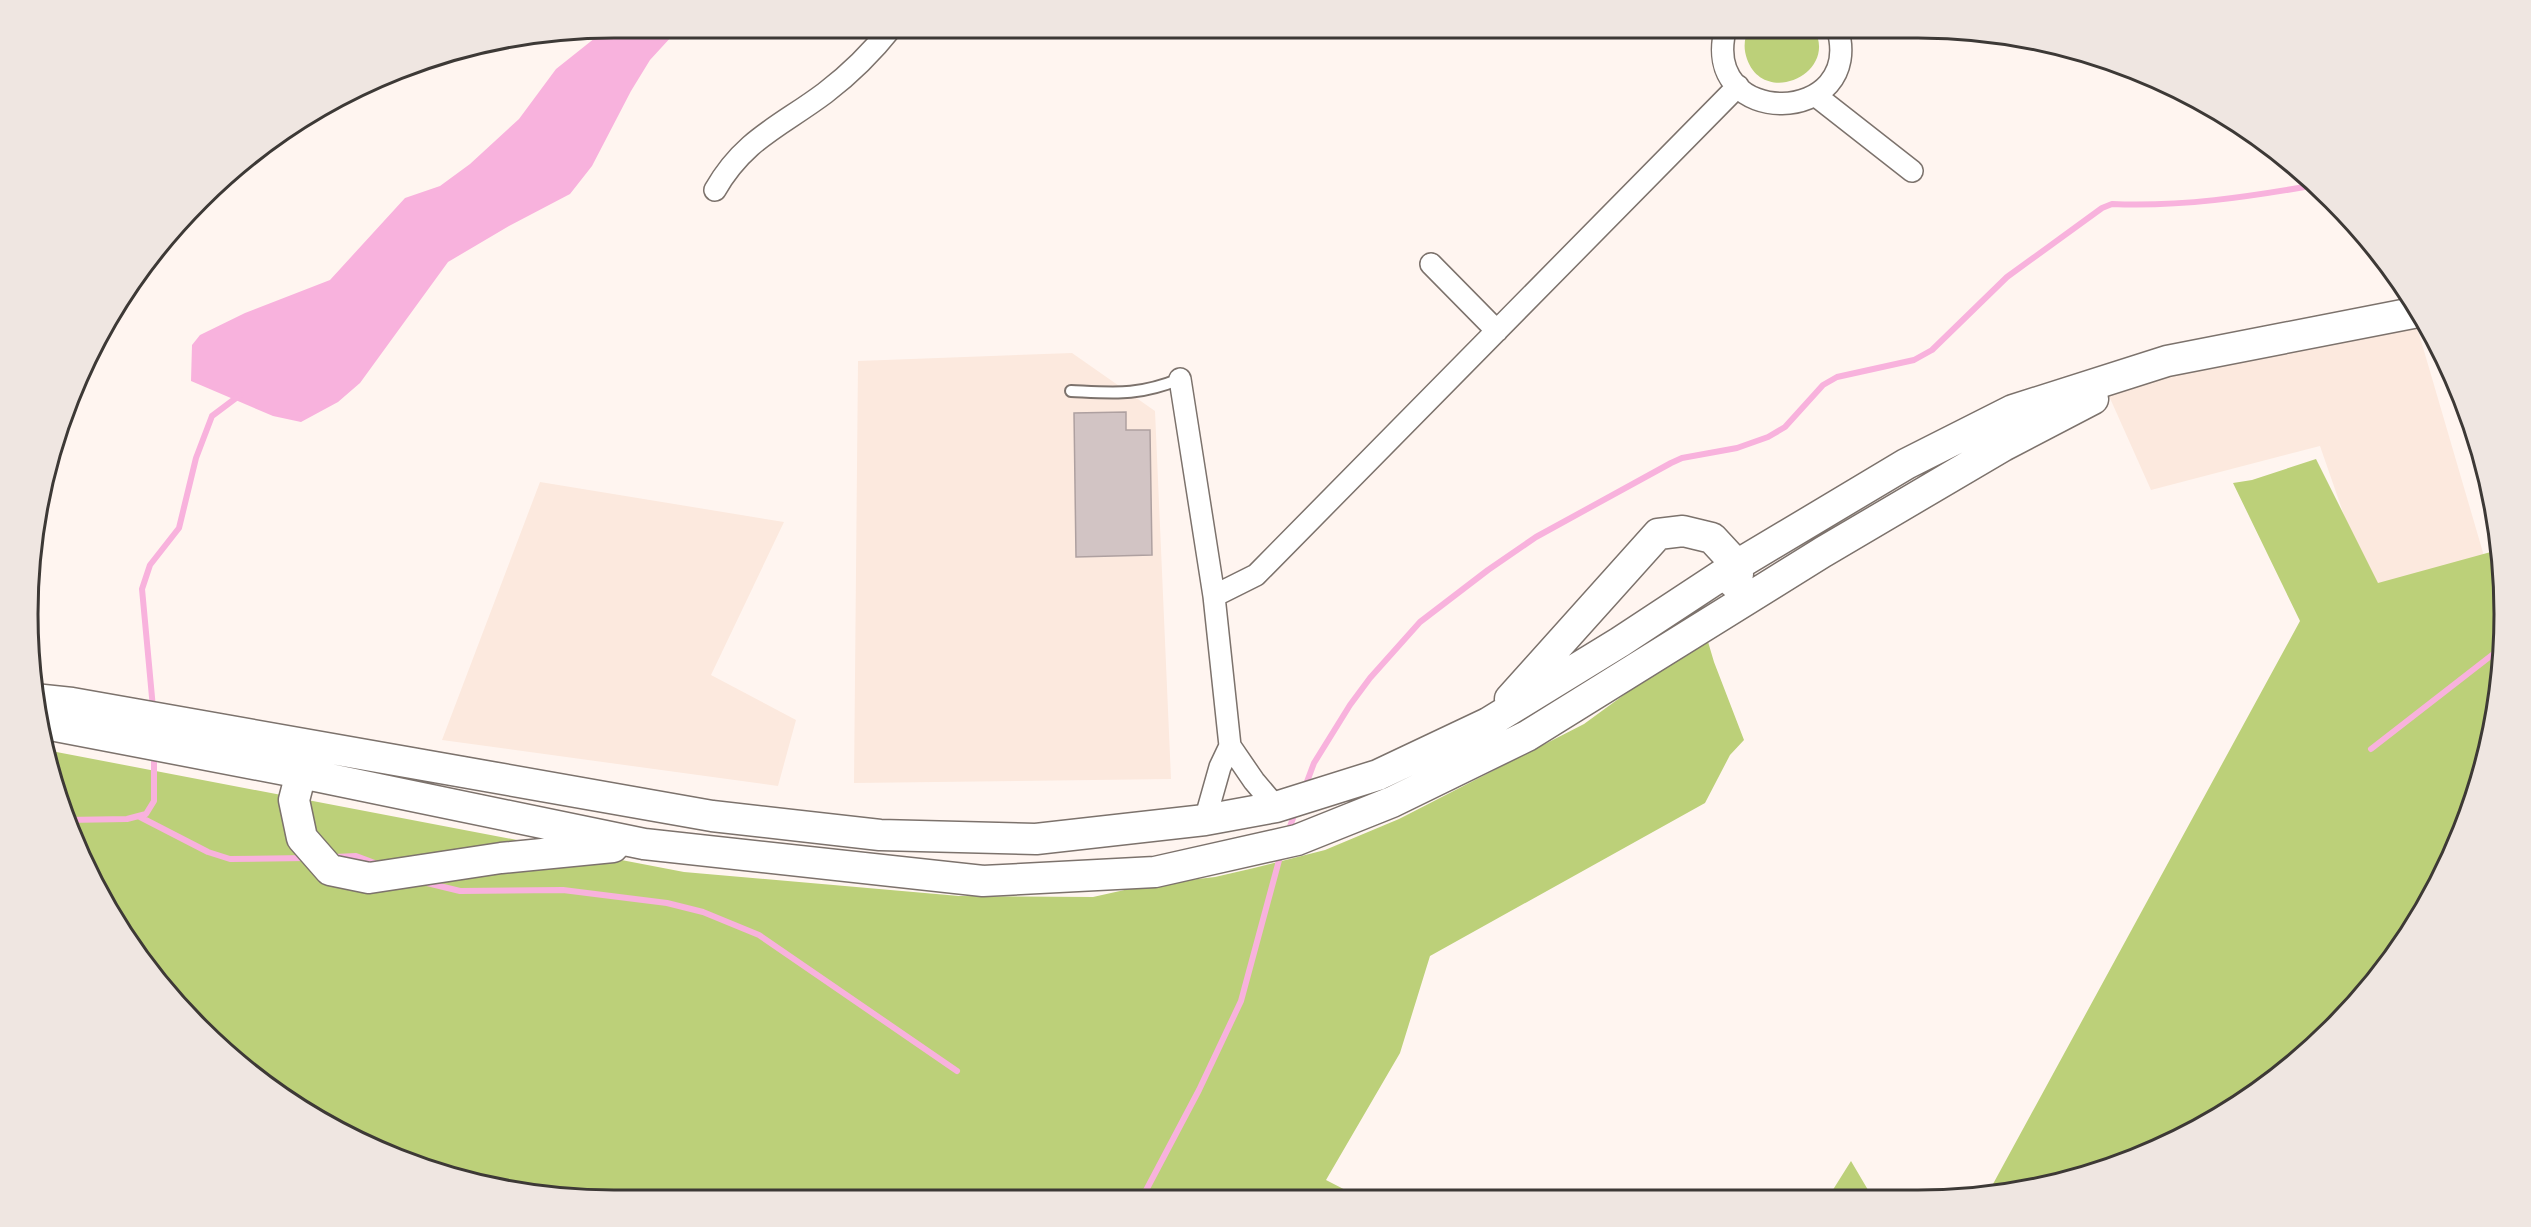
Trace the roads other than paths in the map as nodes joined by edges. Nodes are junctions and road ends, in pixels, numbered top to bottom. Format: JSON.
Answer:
{"nodes":[{"id":1,"x":883,"y":37,"type":"edge"},
{"id":2,"x":1723,"y":37,"type":"edge"},
{"id":3,"x":1840,"y":37,"type":"edge"},
{"id":4,"x":1738,"y":86,"type":"junction"},
{"id":5,"x":1815,"y":95,"type":"junction"},
{"id":6,"x":1912,"y":171,"type":"dead end"},
{"id":7,"x":716,"y":190,"type":"dead end"},
{"id":8,"x":1431,"y":264,"type":"dead end"},
{"id":9,"x":2409,"y":314,"type":"edge"},
{"id":10,"x":1497,"y":331,"type":"junction"},
{"id":11,"x":2167,"y":361,"type":"junction"},
{"id":12,"x":1180,"y":379,"type":"joint"},
{"id":13,"x":1071,"y":391,"type":"dead end"},
{"id":14,"x":1737,"y":565,"type":"junction"},
{"id":15,"x":1214,"y":596,"type":"junction"},
{"id":16,"x":1636,"y":668,"type":"junction"},
{"id":17,"x":44,"y":700,"type":"edge"},
{"id":18,"x":1488,"y":723,"type":"junction"},
{"id":19,"x":49,"y":725,"type":"edge"},
{"id":20,"x":1230,"y":746,"type":"junction"},
{"id":21,"x":301,"y":773,"type":"junction"},
{"id":22,"x":501,"y":779,"type":"junction"},
{"id":23,"x":1276,"y":807,"type":"junction"},
{"id":24,"x":1205,"y":820,"type":"junction"},
{"id":25,"x":644,"y":844,"type":"junction"}],
"edges":[{"from":1,"to":7,"type":"street"},
{"from":2,"to":4,"type":"street"},
{"from":3,"to":5,"type":"street"},
{"from":4,"to":5,"type":"street"},
{"from":4,"to":10,"type":"street"},
{"from":5,"to":6,"type":"street"},
{"from":8,"to":10,"type":"street"},
{"from":9,"to":11,"type":"main road"},
{"from":10,"to":15,"type":"street"},
{"from":11,"to":14,"type":"main road"},
{"from":11,"to":16,"type":"main road"},
{"from":12,"to":13,"type":"lane"},
{"from":12,"to":15,"type":"street"},
{"from":14,"to":16,"type":"main road"},
{"from":14,"to":18,"type":"main road"},
{"from":14,"to":18,"type":"main road"},
{"from":15,"to":20,"type":"street"},
{"from":16,"to":25,"type":"main road"},
{"from":17,"to":22,"type":"main road"},
{"from":18,"to":23,"type":"main road"},
{"from":19,"to":21,"type":"main road"},
{"from":20,"to":23,"type":"street"},
{"from":20,"to":24,"type":"street"},
{"from":21,"to":22,"type":"main road"},
{"from":21,"to":25,"type":"main road"},
{"from":21,"to":25,"type":"main road"},
{"from":22,"to":24,"type":"main road"},
{"from":23,"to":24,"type":"main road"}]}
